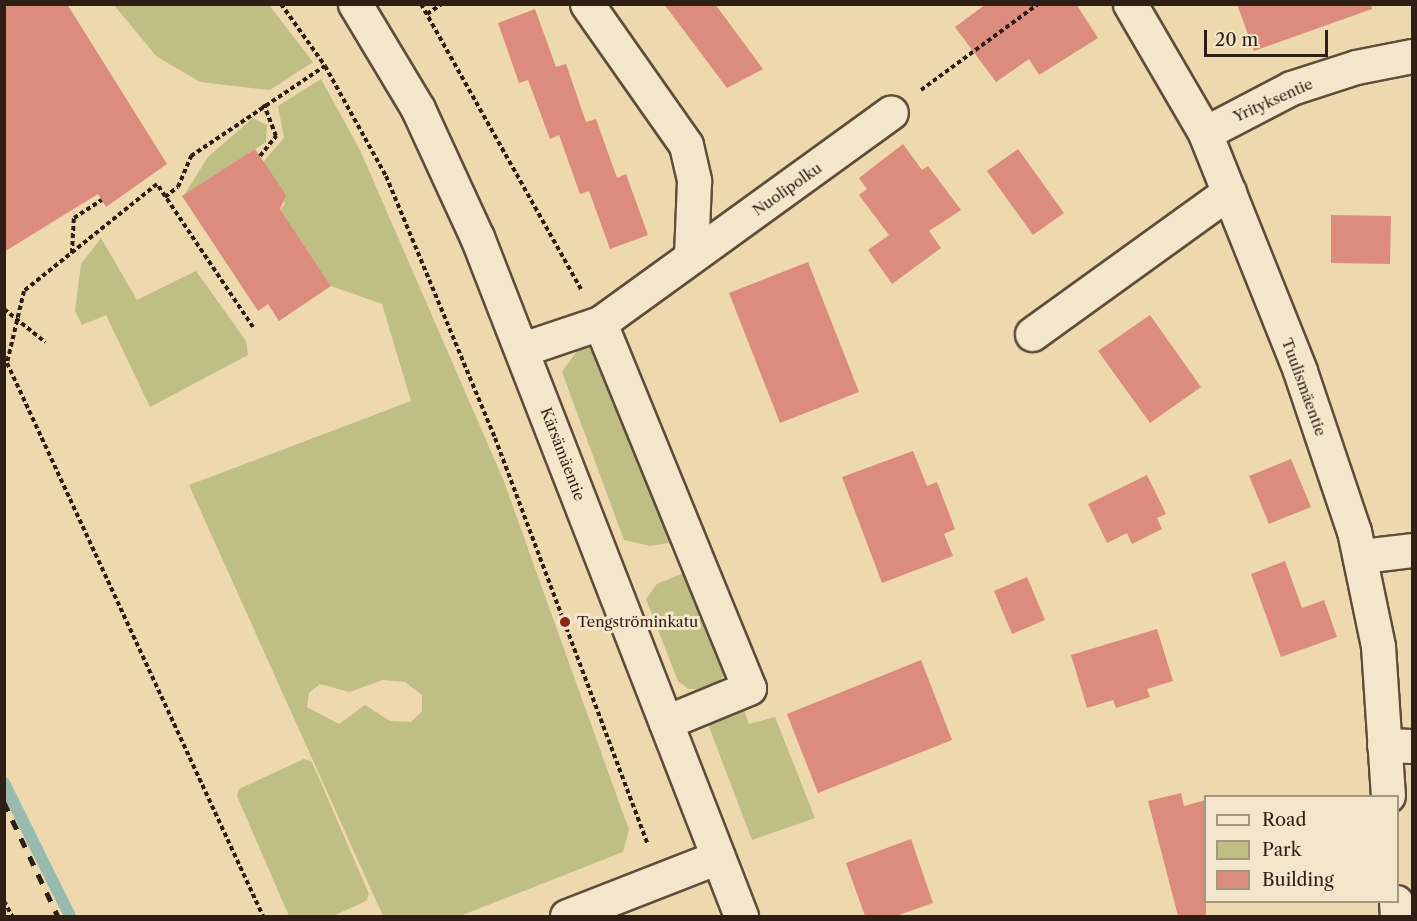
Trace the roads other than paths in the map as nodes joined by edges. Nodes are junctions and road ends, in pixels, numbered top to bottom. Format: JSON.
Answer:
{"nodes":[{"id":1,"x":355,"y":4,"type":"edge"},
{"id":2,"x":587,"y":4,"type":"edge"},
{"id":3,"x":1130,"y":4,"type":"edge"},
{"id":4,"x":1413,"y":56,"type":"edge"},
{"id":5,"x":891,"y":112,"type":"road end"},
{"id":6,"x":1205,"y":133,"type":"junction"},
{"id":7,"x":1229,"y":192,"type":"junction"},
{"id":8,"x":691,"y":256,"type":"junction"},
{"id":9,"x":600,"y":323,"type":"junction"},
{"id":10,"x":1032,"y":334,"type":"dead end"},
{"id":11,"x":523,"y":349,"type":"junction"},
{"id":12,"x":1413,"y":550,"type":"edge"},
{"id":13,"x":1362,"y":556,"type":"junction"},
{"id":14,"x":666,"y":722,"type":"junction"},
{"id":15,"x":1398,"y":745,"type":"edge"},
{"id":16,"x":1388,"y":795,"type":"edge"},
{"id":17,"x":718,"y":857,"type":"junction"},
{"id":18,"x":567,"y":916,"type":"edge"},
{"id":19,"x":741,"y":916,"type":"edge"}],
"edges":[{"from":1,"to":11,"type":"street","name":"Kärsämäentie"},
{"from":2,"to":8,"type":"street"},
{"from":3,"to":6,"type":"street","name":"Tuulismäentie"},
{"from":4,"to":6,"type":"street","name":"Yrityksentie"},
{"from":5,"to":8,"type":"street","name":"Nuolipolku"},
{"from":6,"to":7,"type":"street","name":"Tuulismäentie"},
{"from":7,"to":10,"type":"street"},
{"from":7,"to":13,"type":"street","name":"Tuulismäentie"},
{"from":8,"to":9,"type":"street","name":"Nuolipolku"},
{"from":9,"to":11,"type":"street","name":"Nuolipolku"},
{"from":9,"to":14,"type":"street"},
{"from":11,"to":14,"type":"street","name":"Kärsämäentie"},
{"from":12,"to":13,"type":"street"},
{"from":13,"to":15,"type":"street","name":"Tuulismäentie"},
{"from":14,"to":17,"type":"street","name":"Kärsämäentie"},
{"from":15,"to":16,"type":"street","name":"Tuulismäentie"},
{"from":17,"to":18,"type":"street"},
{"from":17,"to":19,"type":"street","name":"Kärsämäentie"}]}
